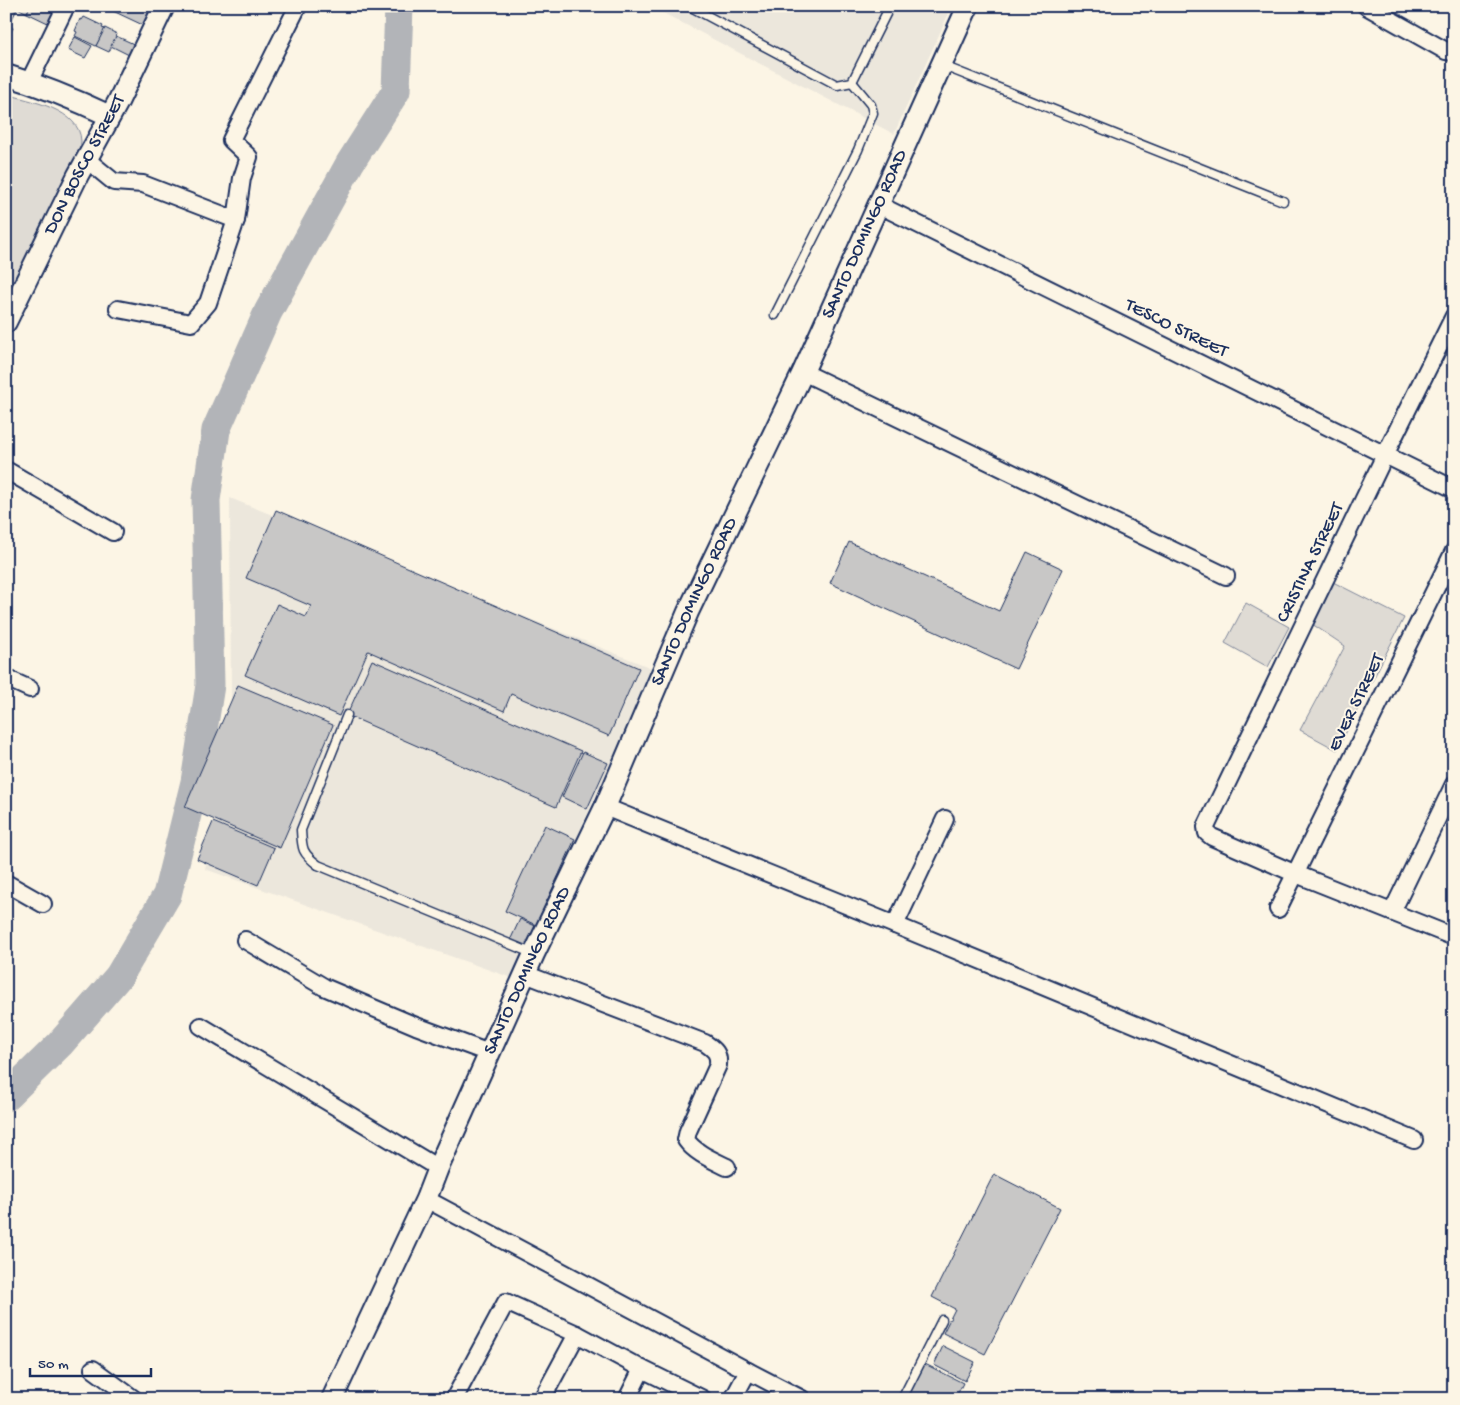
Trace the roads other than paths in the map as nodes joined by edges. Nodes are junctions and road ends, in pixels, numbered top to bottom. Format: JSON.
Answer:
{"nodes":[{"id":1,"x":66,"y":6,"type":"edge"},
{"id":2,"x":164,"y":6,"type":"edge"},
{"id":3,"x":298,"y":6,"type":"edge"},
{"id":4,"x":689,"y":6,"type":"edge"},
{"id":5,"x":890,"y":6,"type":"edge"},
{"id":6,"x":968,"y":6,"type":"edge"},
{"id":7,"x":1366,"y":6,"type":"edge"},
{"id":8,"x":1454,"y":52,"type":"edge"},
{"id":9,"x":941,"y":65,"type":"junction"},
{"id":10,"x":6,"y":75,"type":"edge"},
{"id":11,"x":28,"y":82,"type":"junction"},
{"id":12,"x":852,"y":82,"type":"junction"},
{"id":13,"x":110,"y":116,"type":"junction"},
{"id":14,"x":86,"y":159,"type":"junction"},
{"id":15,"x":1283,"y":201,"type":"dead end"},
{"id":16,"x":879,"y":205,"type":"junction"},
{"id":17,"x":236,"y":220,"type":"junction"},
{"id":18,"x":118,"y":309,"type":"dead end"},
{"id":19,"x":775,"y":316,"type":"dead end"},
{"id":20,"x":1454,"y":316,"type":"edge"},
{"id":21,"x":6,"y":322,"type":"edge"},
{"id":22,"x":804,"y":372,"type":"junction"},
{"id":23,"x":1385,"y":455,"type":"junction"},
{"id":24,"x":6,"y":470,"type":"edge"},
{"id":25,"x":1454,"y":489,"type":"edge"},
{"id":26,"x":113,"y":532,"type":"dead end"},
{"id":27,"x":1454,"y":551,"type":"edge"},
{"id":28,"x":1226,"y":576,"type":"dead end"},
{"id":29,"x":6,"y":678,"type":"edge"},
{"id":30,"x":30,"y":689,"type":"dead end"},
{"id":31,"x":347,"y":715,"type":"dead end"},
{"id":32,"x":1454,"y":784,"type":"edge"},
{"id":33,"x":605,"y":807,"type":"junction"},
{"id":34,"x":945,"y":819,"type":"dead end"},
{"id":35,"x":1296,"y":874,"type":"junction"},
{"id":36,"x":6,"y":883,"type":"edge"},
{"id":37,"x":42,"y":904,"type":"dead end"},
{"id":38,"x":1278,"y":909,"type":"dead end"},
{"id":39,"x":1392,"y":912,"type":"junction"},
{"id":40,"x":895,"y":925,"type":"junction"},
{"id":41,"x":1454,"y":937,"type":"edge"},
{"id":42,"x":245,"y":940,"type":"dead end"},
{"id":43,"x":534,"y":954,"type":"junction"},
{"id":44,"x":525,"y":974,"type":"junction"},
{"id":45,"x":201,"y":1026,"type":"dead end"},
{"id":46,"x":489,"y":1053,"type":"junction"},
{"id":47,"x":1414,"y":1140,"type":"dead end"},
{"id":48,"x":727,"y":1167,"type":"dead end"},
{"id":49,"x":438,"y":1168,"type":"junction"},
{"id":50,"x":426,"y":1199,"type":"junction"},
{"id":51,"x":942,"y":1320,"type":"dead end"},
{"id":52,"x":577,"y":1334,"type":"junction"},
{"id":53,"x":93,"y":1369,"type":"dead end"},
{"id":54,"x":642,"y":1369,"type":"junction"},
{"id":55,"x":748,"y":1371,"type":"junction"},
{"id":56,"x":134,"y":1399,"type":"edge"},
{"id":57,"x":332,"y":1399,"type":"edge"},
{"id":58,"x":454,"y":1399,"type":"edge"},
{"id":59,"x":542,"y":1399,"type":"edge"},
{"id":60,"x":627,"y":1399,"type":"edge"},
{"id":61,"x":703,"y":1399,"type":"edge"},
{"id":62,"x":733,"y":1399,"type":"edge"},
{"id":63,"x":802,"y":1399,"type":"edge"},
{"id":64,"x":902,"y":1399,"type":"edge"}],
"edges":[{"from":1,"to":11,"type":"street"},
{"from":2,"to":13,"type":"street","name":"DON BOSCO STREET"},
{"from":3,"to":17,"type":"street"},
{"from":4,"to":12,"type":"lane"},
{"from":5,"to":12,"type":"lane"},
{"from":6,"to":9,"type":"street","name":"SANTO DOMINGO ROAD"},
{"from":7,"to":8,"type":"street"},
{"from":9,"to":15,"type":"lane"},
{"from":9,"to":16,"type":"street","name":"SANTO DOMINGO ROAD"},
{"from":10,"to":11,"type":"street"},
{"from":11,"to":13,"type":"street"},
{"from":12,"to":19,"type":"lane"},
{"from":13,"to":14,"type":"street","name":"DON BOSCO STREET"},
{"from":14,"to":17,"type":"street"},
{"from":14,"to":21,"type":"street","name":"DON BOSCO STREET"},
{"from":16,"to":22,"type":"street","name":"SANTO DOMINGO ROAD"},
{"from":16,"to":23,"type":"street","name":"TESCO STREET"},
{"from":17,"to":18,"type":"street"},
{"from":20,"to":23,"type":"street","name":"CRISTINA STREET"},
{"from":22,"to":28,"type":"street"},
{"from":22,"to":33,"type":"street","name":"SANTO DOMINGO ROAD"},
{"from":23,"to":25,"type":"street","name":"TESCO STREET"},
{"from":23,"to":35,"type":"street","name":"CRISTINA STREET"},
{"from":24,"to":26,"type":"street"},
{"from":27,"to":35,"type":"street","name":"EVER STREET"},
{"from":29,"to":30,"type":"street"},
{"from":31,"to":43,"type":"lane"},
{"from":32,"to":39,"type":"street"},
{"from":33,"to":40,"type":"street"},
{"from":33,"to":43,"type":"street","name":"SANTO DOMINGO ROAD"},
{"from":34,"to":40,"type":"street"},
{"from":35,"to":38,"type":"street","name":"EVER STREET"},
{"from":35,"to":39,"type":"street"},
{"from":36,"to":37,"type":"street"},
{"from":39,"to":41,"type":"street"},
{"from":40,"to":47,"type":"street"},
{"from":42,"to":46,"type":"street"},
{"from":43,"to":44,"type":"street","name":"SANTO DOMINGO ROAD"},
{"from":44,"to":46,"type":"street","name":"SANTO DOMINGO ROAD"},
{"from":44,"to":48,"type":"street"},
{"from":45,"to":49,"type":"street"},
{"from":46,"to":49,"type":"street","name":"SANTO DOMINGO ROAD"},
{"from":49,"to":50,"type":"street","name":"SANTO DOMINGO ROAD"},
{"from":50,"to":55,"type":"street"},
{"from":50,"to":57,"type":"street","name":"SANTO DOMINGO ROAD"},
{"from":51,"to":64,"type":"lane"},
{"from":52,"to":54,"type":"street"},
{"from":52,"to":58,"type":"street"},
{"from":52,"to":59,"type":"street"},
{"from":53,"to":56,"type":"street"},
{"from":54,"to":60,"type":"street"},
{"from":54,"to":61,"type":"street"},
{"from":55,"to":62,"type":"street"},
{"from":55,"to":63,"type":"street"}]}
